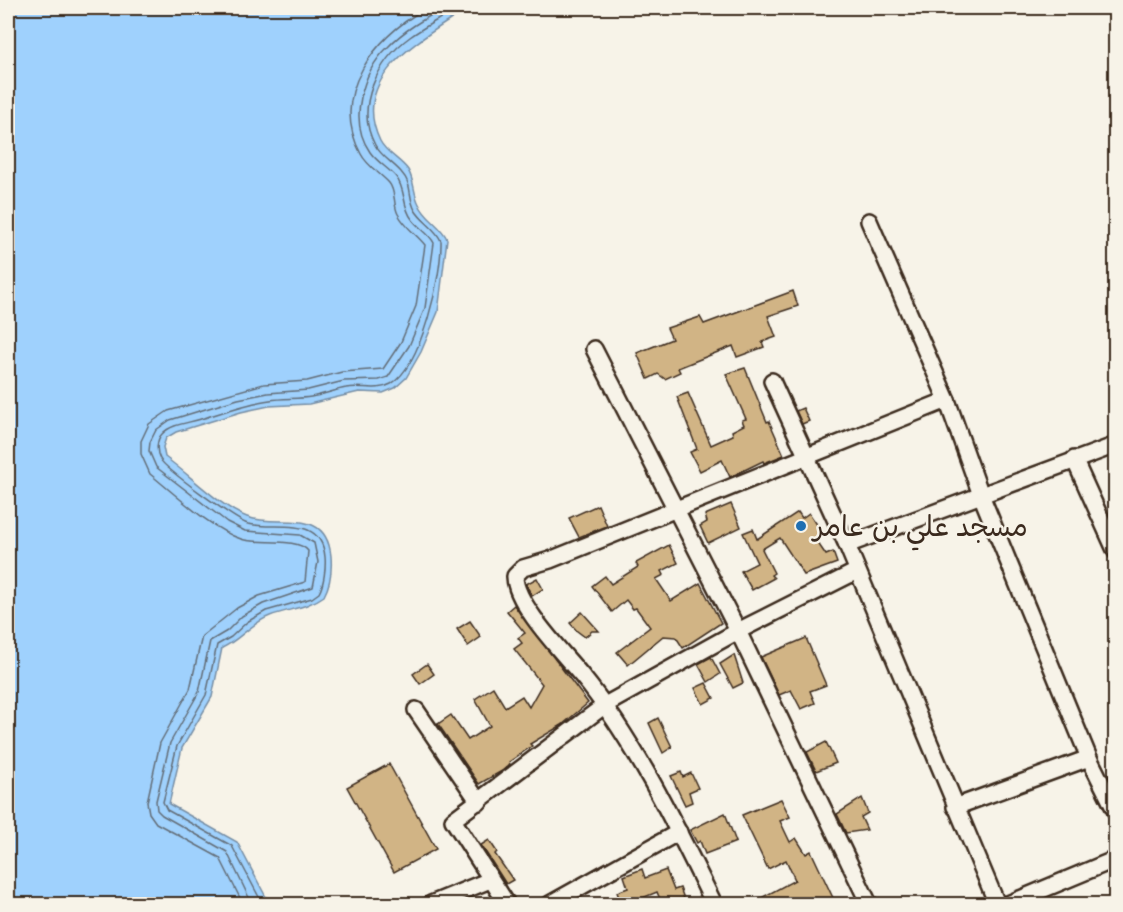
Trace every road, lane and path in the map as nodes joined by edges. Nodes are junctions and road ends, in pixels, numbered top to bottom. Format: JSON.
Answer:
{"nodes":[{"id":1,"x":869,"y":222,"type":"dead end"},
{"id":2,"x":594,"y":349,"type":"dead end"},
{"id":3,"x":772,"y":381,"type":"dead end"},
{"id":4,"x":947,"y":400,"type":"junction"},
{"id":5,"x":1116,"y":445,"type":"edge"},
{"id":6,"x":805,"y":456,"type":"junction"},
{"id":7,"x":1074,"y":459,"type":"junction"},
{"id":8,"x":981,"y":495,"type":"junction"},
{"id":9,"x":674,"y":510,"type":"junction"},
{"id":10,"x":847,"y":544,"type":"junction"},
{"id":11,"x":1116,"y":552,"type":"edge"},
{"id":12,"x":857,"y":571,"type":"junction"},
{"id":13,"x":738,"y":631,"type":"junction"},
{"id":14,"x":605,"y":705,"type":"junction"},
{"id":15,"x":416,"y":710,"type":"dead end"},
{"id":16,"x":1089,"y":758,"type":"junction"},
{"id":17,"x":479,"y":802,"type":"junction"},
{"id":18,"x":955,"y":807,"type":"junction"},
{"id":19,"x":1116,"y":812,"type":"edge"},
{"id":20,"x":679,"y":832,"type":"junction"},
{"id":21,"x":1116,"y":859,"type":"edge"},
{"id":22,"x":490,"y":880,"type":"junction"},
{"id":23,"x":430,"y":904,"type":"edge"},
{"id":24,"x":507,"y":904,"type":"edge"},
{"id":25,"x":550,"y":904,"type":"edge"},
{"id":26,"x":714,"y":904,"type":"edge"},
{"id":27,"x":869,"y":904,"type":"edge"},
{"id":28,"x":997,"y":904,"type":"edge"},
{"id":29,"x":1008,"y":904,"type":"edge"}],
"edges":[{"from":1,"to":4,"type":"street"},
{"from":2,"to":9,"type":"street"},
{"from":3,"to":6,"type":"street"},
{"from":4,"to":6,"type":"street"},
{"from":4,"to":8,"type":"street"},
{"from":5,"to":7,"type":"street"},
{"from":6,"to":9,"type":"street"},
{"from":6,"to":10,"type":"street"},
{"from":7,"to":8,"type":"street"},
{"from":7,"to":11,"type":"street"},
{"from":8,"to":10,"type":"street"},
{"from":8,"to":16,"type":"street"},
{"from":9,"to":13,"type":"street"},
{"from":9,"to":14,"type":"street"},
{"from":10,"to":12,"type":"street"},
{"from":12,"to":13,"type":"street"},
{"from":12,"to":18,"type":"street"},
{"from":13,"to":14,"type":"street"},
{"from":13,"to":27,"type":"street"},
{"from":14,"to":17,"type":"street"},
{"from":14,"to":20,"type":"street"},
{"from":15,"to":17,"type":"street"},
{"from":16,"to":18,"type":"street"},
{"from":16,"to":19,"type":"street"},
{"from":17,"to":22,"type":"street"},
{"from":18,"to":28,"type":"street"},
{"from":20,"to":25,"type":"street"},
{"from":20,"to":26,"type":"street"},
{"from":21,"to":29,"type":"street"},
{"from":22,"to":23,"type":"street"},
{"from":22,"to":24,"type":"street"}]}
